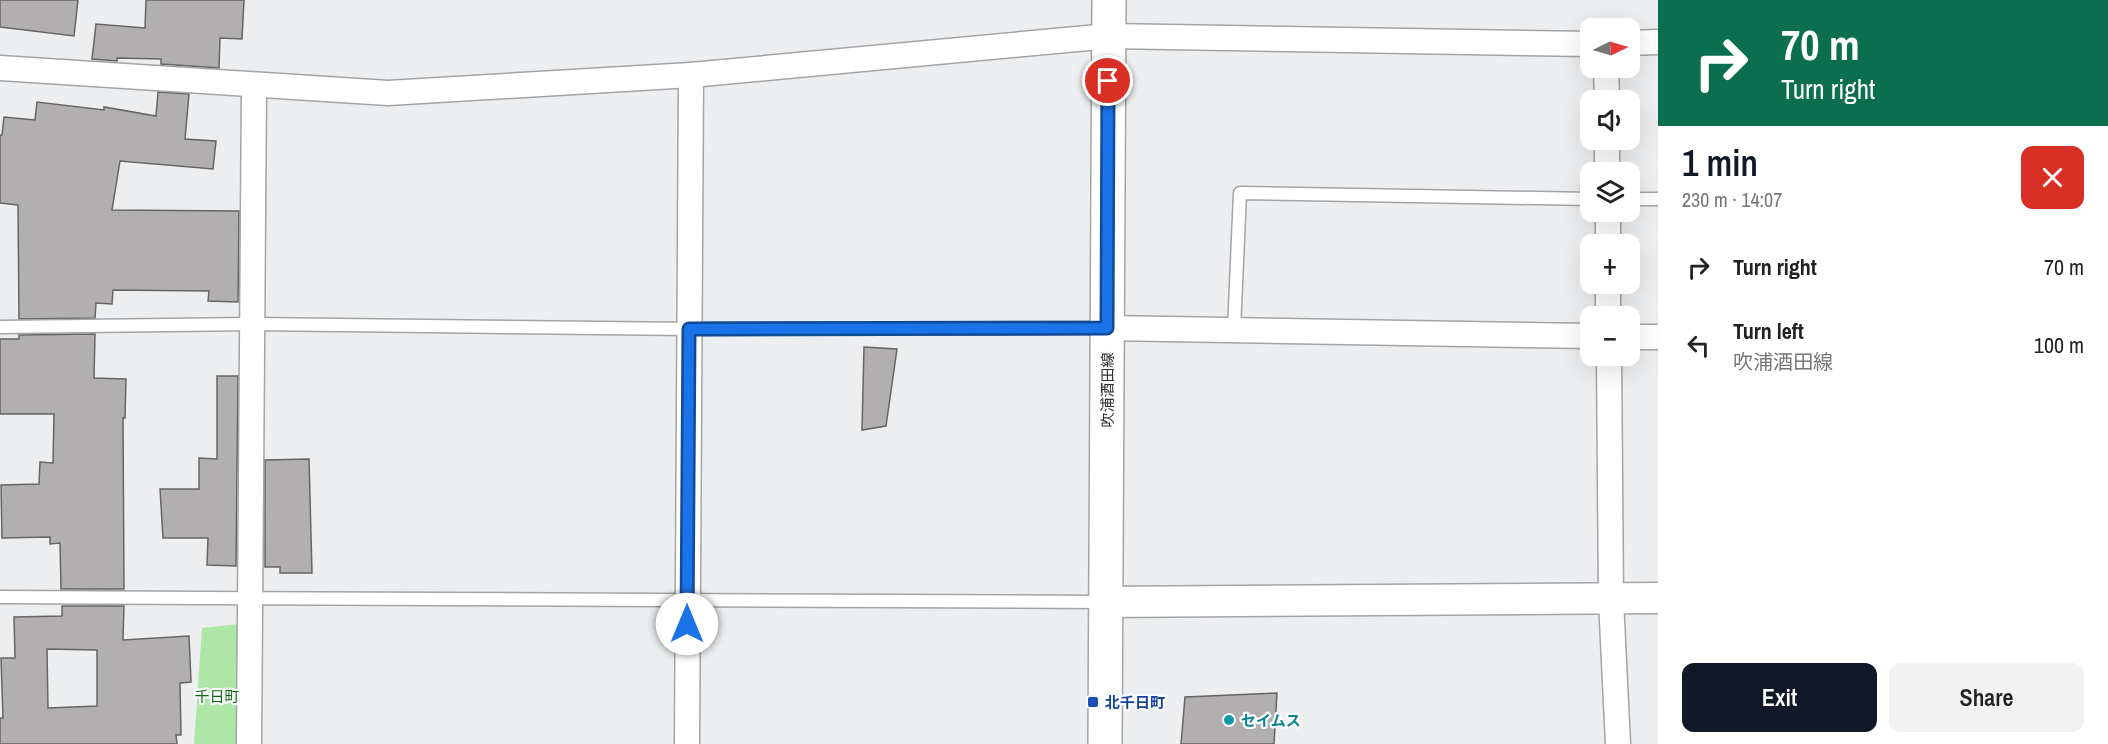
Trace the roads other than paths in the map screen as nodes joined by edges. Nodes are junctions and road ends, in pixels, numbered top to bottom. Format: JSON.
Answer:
{"nodes":[{"id":1,"x":1109,"y":0,"type":"edge"},
{"id":2,"x":1109,"y":36,"type":"junction"},
{"id":3,"x":1658,"y":42,"type":"edge"},
{"id":4,"x":1640,"y":43,"type":"edge"},
{"id":5,"x":1580,"y":44,"type":"edge"},
{"id":6,"x":0,"y":68,"type":"edge"},
{"id":7,"x":690,"y":75,"type":"junction"},
{"id":8,"x":254,"y":86,"type":"junction"},
{"id":9,"x":1580,"y":199,"type":"edge"},
{"id":10,"x":1640,"y":199,"type":"edge"},
{"id":11,"x":1658,"y":199,"type":"edge"},
{"id":12,"x":252,"y":324,"type":"junction"},
{"id":13,"x":0,"y":327,"type":"edge"},
{"id":14,"x":1107,"y":328,"type":"junction"},
{"id":15,"x":689,"y":329,"type":"junction"},
{"id":16,"x":1234,"y":330,"type":"junction"},
{"id":17,"x":1580,"y":336,"type":"edge"},
{"id":18,"x":1640,"y":337,"type":"edge"},
{"id":19,"x":1658,"y":338,"type":"edge"},
{"id":20,"x":1609,"y":366,"type":"edge"},
{"id":21,"x":0,"y":597,"type":"edge"},
{"id":22,"x":251,"y":597,"type":"junction"},
{"id":23,"x":1658,"y":598,"type":"edge"},
{"id":24,"x":687,"y":600,"type":"junction"},
{"id":25,"x":1611,"y":600,"type":"junction"},
{"id":26,"x":1106,"y":602,"type":"junction"},
{"id":27,"x":249,"y":744,"type":"edge"},
{"id":28,"x":687,"y":744,"type":"edge"},
{"id":29,"x":1105,"y":744,"type":"edge"},
{"id":30,"x":1618,"y":744,"type":"edge"}],
"edges":[{"from":1,"to":2,"type":"main road","name":"吹浦酒田線"},
{"from":2,"to":5,"type":"street"},
{"from":2,"to":7,"type":"street"},
{"from":2,"to":14,"type":"main road","name":"吹浦酒田線"},
{"from":3,"to":4,"type":"street"},
{"from":6,"to":8,"type":"street"},
{"from":7,"to":8,"type":"street"},
{"from":7,"to":15,"type":"street"},
{"from":8,"to":12,"type":"street"},
{"from":9,"to":16,"type":"lane"},
{"from":10,"to":11,"type":"lane"},
{"from":12,"to":13,"type":"lane"},
{"from":12,"to":15,"type":"lane"},
{"from":12,"to":22,"type":"street"},
{"from":14,"to":15,"type":"lane"},
{"from":14,"to":16,"type":"street"},
{"from":14,"to":26,"type":"main road","name":"吹浦酒田線"},
{"from":15,"to":24,"type":"street"},
{"from":16,"to":17,"type":"street"},
{"from":18,"to":19,"type":"street"},
{"from":20,"to":25,"type":"street"},
{"from":21,"to":22,"type":"lane"},
{"from":22,"to":24,"type":"lane"},
{"from":22,"to":27,"type":"street"},
{"from":23,"to":25,"type":"street"},
{"from":24,"to":26,"type":"lane"},
{"from":24,"to":28,"type":"street"},
{"from":25,"to":26,"type":"street"},
{"from":25,"to":30,"type":"street"},
{"from":26,"to":29,"type":"main road","name":"吹浦酒田線"}]}
